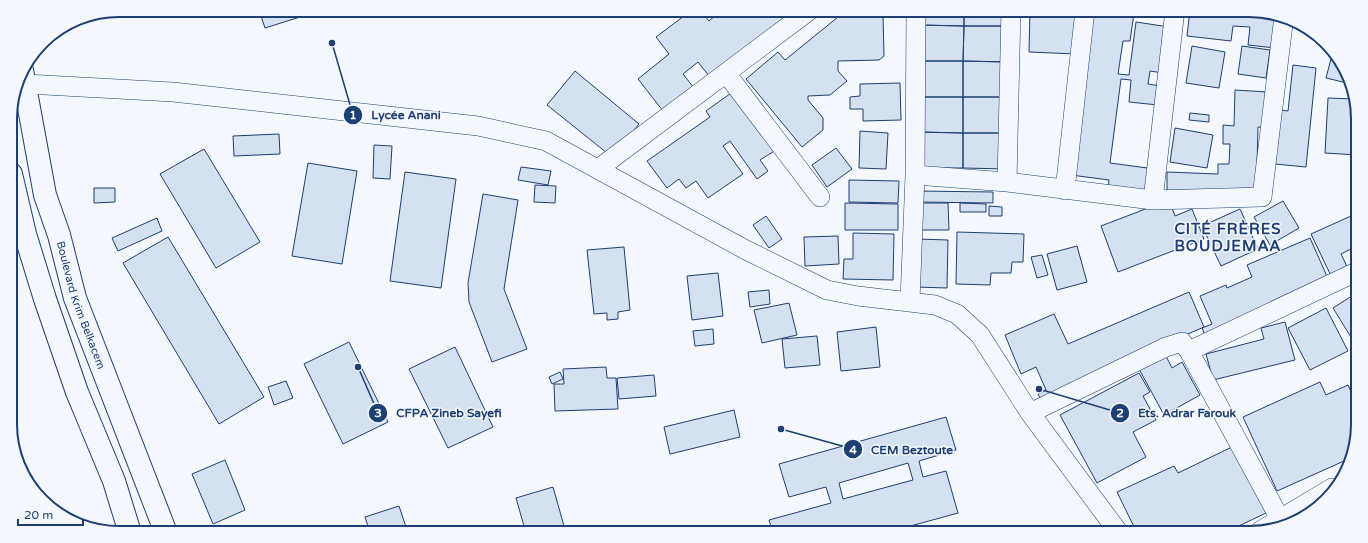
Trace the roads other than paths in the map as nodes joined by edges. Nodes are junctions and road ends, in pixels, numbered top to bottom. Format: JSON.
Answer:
{"nodes":[{"id":1,"x":801,"y":17,"type":"edge"},
{"id":2,"x":916,"y":17,"type":"edge"},
{"id":3,"x":1011,"y":17,"type":"edge"},
{"id":4,"x":1084,"y":17,"type":"edge"},
{"id":5,"x":1174,"y":17,"type":"edge"},
{"id":6,"x":1283,"y":23,"type":"edge"},
{"id":7,"x":726,"y":73,"type":"junction"},
{"id":8,"x":25,"y":80,"type":"edge"},
{"id":9,"x":23,"y":85,"type":"edge"},
{"id":10,"x":598,"y":170,"type":"junction"},
{"id":11,"x":914,"y":174,"type":"junction"},
{"id":12,"x":1007,"y":182,"type":"junction"},
{"id":13,"x":1065,"y":190,"type":"junction"},
{"id":14,"x":820,"y":197,"type":"dead end"},
{"id":15,"x":17,"y":200,"type":"edge"},
{"id":16,"x":1153,"y":200,"type":"junction"},
{"id":17,"x":1351,"y":274,"type":"edge"},
{"id":18,"x":910,"y":302,"type":"junction"},
{"id":19,"x":1189,"y":350,"type":"junction"},
{"id":20,"x":1030,"y":413,"type":"junction"},
{"id":21,"x":142,"y":472,"type":"junction"},
{"id":22,"x":114,"y":481,"type":"junction"},
{"id":23,"x":1325,"y":492,"type":"edge"},
{"id":24,"x":1280,"y":519,"type":"junction"},
{"id":25,"x":1272,"y":524,"type":"edge"},
{"id":26,"x":128,"y":526,"type":"edge"},
{"id":27,"x":134,"y":526,"type":"edge"},
{"id":28,"x":155,"y":526,"type":"edge"},
{"id":29,"x":163,"y":526,"type":"edge"},
{"id":30,"x":1114,"y":526,"type":"edge"}],
"edges":[{"from":1,"to":7,"type":"street"},
{"from":2,"to":11,"type":"street"},
{"from":3,"to":12,"type":"street"},
{"from":4,"to":13,"type":"street"},
{"from":5,"to":16,"type":"street"},
{"from":6,"to":16,"type":"street"},
{"from":7,"to":10,"type":"street"},
{"from":7,"to":14,"type":"street"},
{"from":8,"to":10,"type":"street"},
{"from":9,"to":21,"type":"main road","name":"Boulevard Krim Belkacem"},
{"from":10,"to":18,"type":"street"},
{"from":11,"to":12,"type":"street"},
{"from":11,"to":18,"type":"street"},
{"from":12,"to":13,"type":"street"},
{"from":13,"to":16,"type":"street"},
{"from":15,"to":22,"type":"main road"},
{"from":17,"to":19,"type":"street"},
{"from":18,"to":20,"type":"street"},
{"from":19,"to":20,"type":"street"},
{"from":19,"to":24,"type":"street"},
{"from":20,"to":30,"type":"street"},
{"from":21,"to":28,"type":"main road"},
{"from":21,"to":29,"type":"main road","name":"Boulevard Krim Belkacem"},
{"from":22,"to":26,"type":"main road"},
{"from":22,"to":27,"type":"main road"},
{"from":23,"to":24,"type":"street"},
{"from":24,"to":25,"type":"street"}]}
